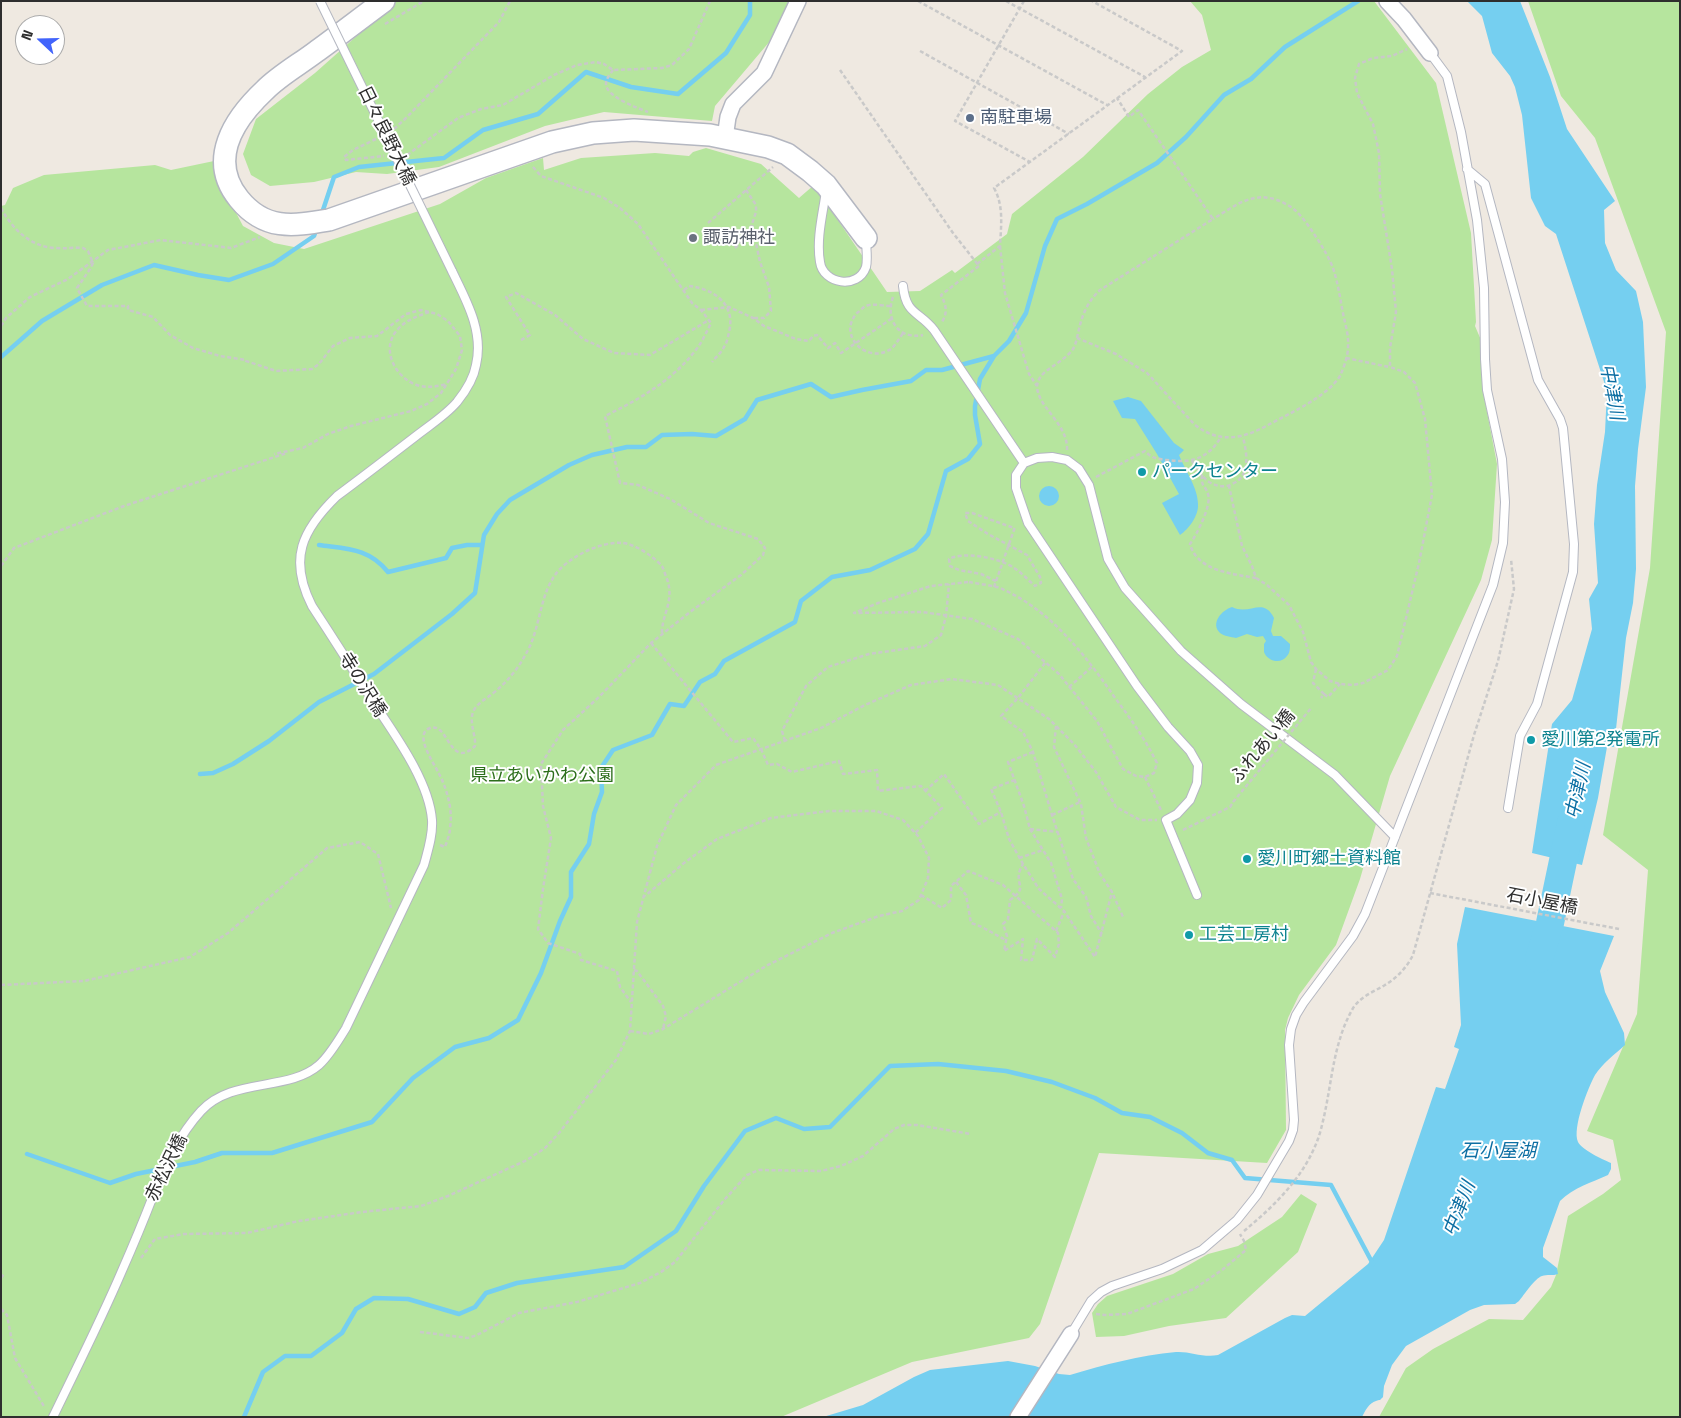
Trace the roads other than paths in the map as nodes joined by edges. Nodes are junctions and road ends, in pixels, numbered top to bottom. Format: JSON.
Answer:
{"nodes":[{"id":1,"x":320,"y":1,"type":"edge"},
{"id":2,"x":384,"y":1,"type":"edge"},
{"id":3,"x":798,"y":1,"type":"edge"},
{"id":4,"x":1387,"y":1,"type":"edge"},
{"id":5,"x":1430,"y":53,"type":"joint"},
{"id":6,"x":725,"y":138,"type":"junction"},
{"id":7,"x":1467,"y":169,"type":"junction"},
{"id":8,"x":826,"y":185,"type":"junction"},
{"id":9,"x":866,"y":238,"type":"joint"},
{"id":10,"x":902,"y":286,"type":"dead end"},
{"id":11,"x":1024,"y":463,"type":"junction"},
{"id":12,"x":328,"y":630,"type":"joint"},
{"id":13,"x":1508,"y":808,"type":"dead end"},
{"id":14,"x":1395,"y":837,"type":"junction"},
{"id":15,"x":1196,"y":896,"type":"dead end"},
{"id":16,"x":395,"y":926,"type":"joint"},
{"id":17,"x":1071,"y":1334,"type":"joint"},
{"id":18,"x":53,"y":1417,"type":"edge"},
{"id":19,"x":1018,"y":1417,"type":"edge"}],
"edges":[{"from":1,"to":12,"type":"lane","name":"日々良野大橋","bridge":true},
{"from":2,"to":6,"type":"street"},
{"from":3,"to":6,"type":"street"},
{"from":4,"to":5,"type":"street"},
{"from":5,"to":7,"type":"lane"},
{"from":6,"to":8,"type":"street"},
{"from":7,"to":13,"type":"lane"},
{"from":7,"to":14,"type":"lane"},
{"from":8,"to":9,"type":"street"},
{"from":8,"to":9,"type":"lane"},
{"from":10,"to":11,"type":"lane"},
{"from":11,"to":14,"type":"lane"},
{"from":11,"to":15,"type":"lane"},
{"from":12,"to":16,"type":"lane","name":"寺の沢橋"},
{"from":14,"to":17,"type":"lane"},
{"from":16,"to":18,"type":"lane","name":"赤松沢橋"},
{"from":17,"to":19,"type":"street"}]}
